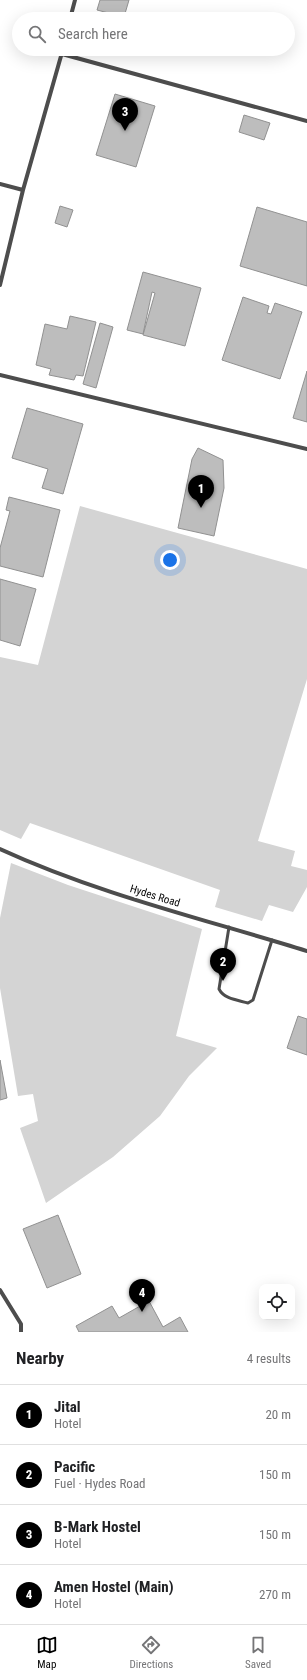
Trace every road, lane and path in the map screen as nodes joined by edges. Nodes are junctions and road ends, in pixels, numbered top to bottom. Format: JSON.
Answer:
{"nodes":[{"id":1,"x":75,"y":0,"type":"edge"},
{"id":2,"x":72,"y":12,"type":"edge"},
{"id":3,"x":61,"y":56,"type":"edge"},
{"id":4,"x":80,"y":56,"type":"edge"},
{"id":5,"x":307,"y":121,"type":"edge"},
{"id":6,"x":0,"y":184,"type":"edge"},
{"id":7,"x":23,"y":190,"type":"junction"},
{"id":8,"x":0,"y":285,"type":"edge"},
{"id":9,"x":0,"y":375,"type":"edge"},
{"id":10,"x":307,"y":449,"type":"edge"},
{"id":11,"x":0,"y":849,"type":"edge"},
{"id":12,"x":229,"y":927,"type":"junction"},
{"id":13,"x":272,"y":940,"type":"junction"},
{"id":14,"x":307,"y":951,"type":"edge"},
{"id":15,"x":0,"y":1290,"type":"edge"},
{"id":16,"x":21,"y":1332,"type":"edge"}],
"edges":[{"from":1,"to":2,"type":"street"},
{"from":3,"to":7,"type":"street"},
{"from":4,"to":5,"type":"street"},
{"from":6,"to":7,"type":"street"},
{"from":7,"to":8,"type":"street"},
{"from":9,"to":10,"type":"street"},
{"from":11,"to":12,"type":"street","name":"Hydes Road"},
{"from":12,"to":13,"type":"street","name":"Hydes Road"},
{"from":12,"to":13,"type":"lane"},
{"from":13,"to":14,"type":"street","name":"Hydes Road"},
{"from":15,"to":16,"type":"street"}]}
